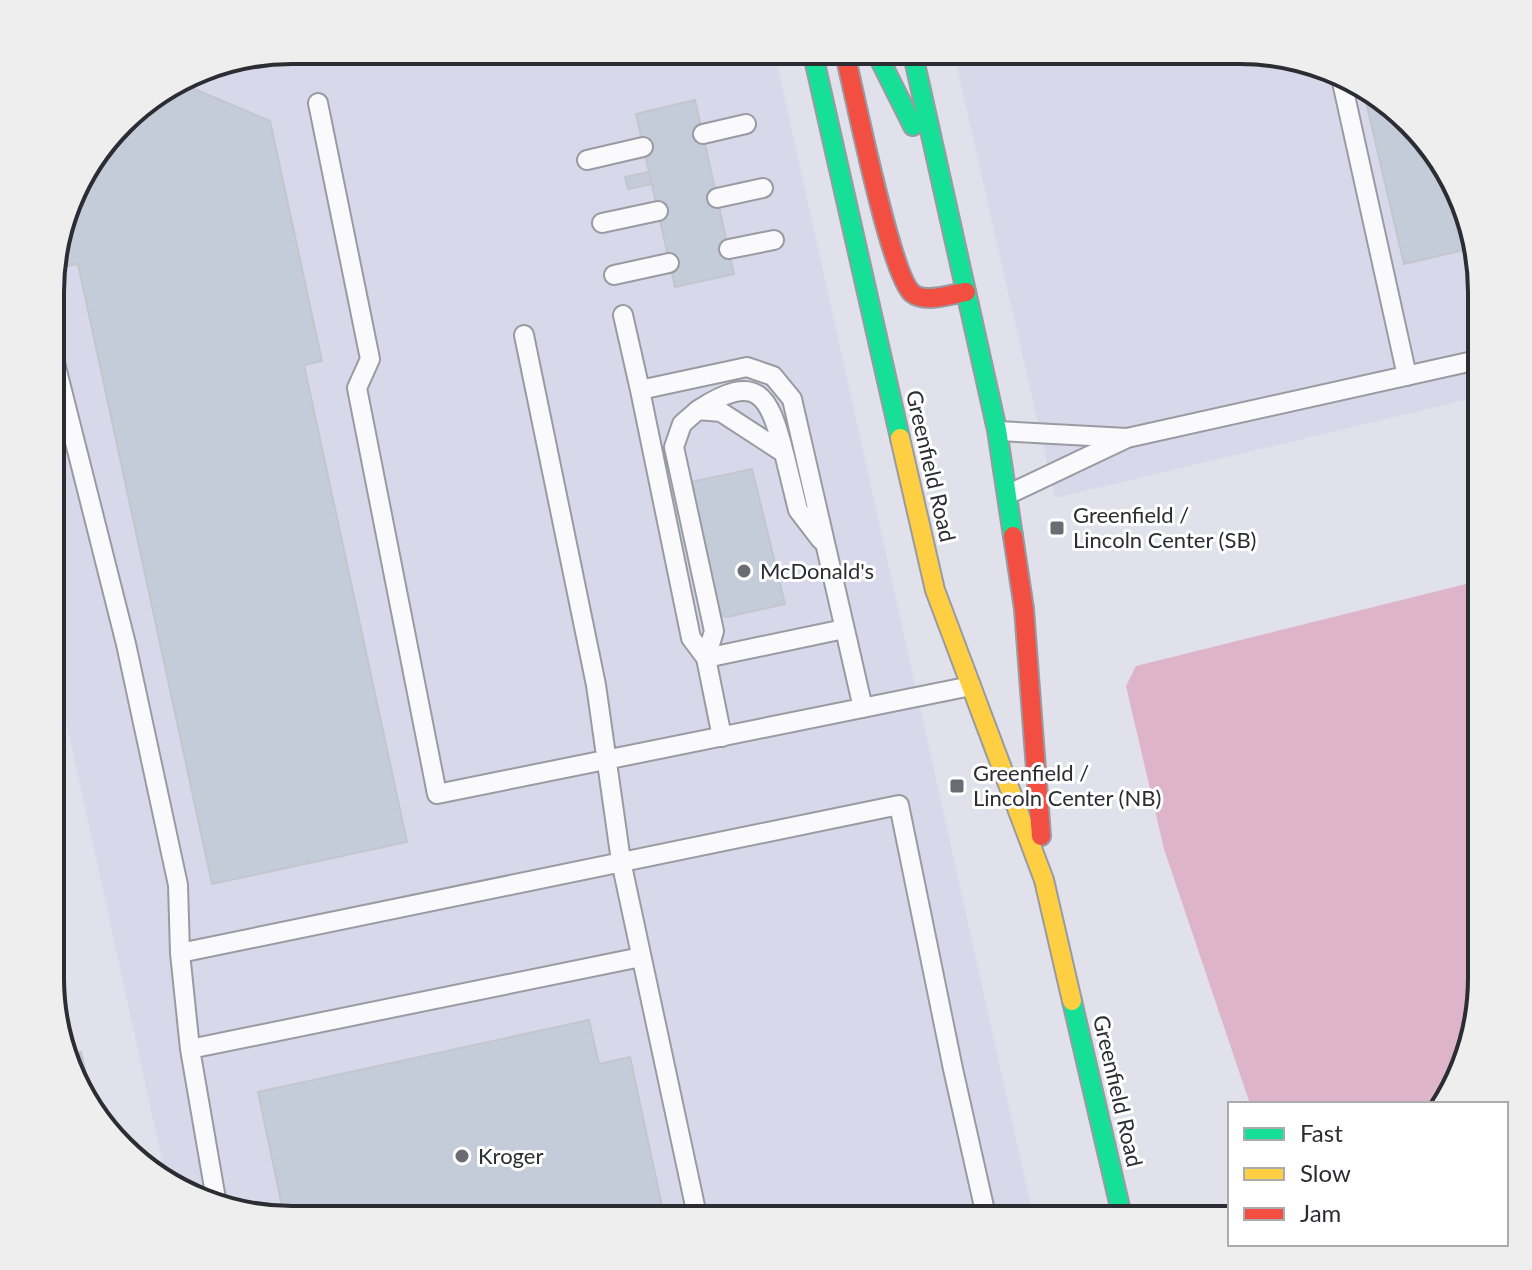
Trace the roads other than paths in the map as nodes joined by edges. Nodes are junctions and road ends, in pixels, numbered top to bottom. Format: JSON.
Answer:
{"nodes":[{"id":1,"x":815,"y":64,"type":"edge"},
{"id":2,"x":847,"y":64,"type":"edge"},
{"id":3,"x":882,"y":64,"type":"edge"},
{"id":4,"x":916,"y":64,"type":"edge"},
{"id":5,"x":920,"y":64,"type":"edge"},
{"id":6,"x":919,"y":78,"type":"junction"},
{"id":7,"x":1344,"y":90,"type":"edge"},
{"id":8,"x":318,"y":103,"type":"dead end"},
{"id":9,"x":746,"y":124,"type":"dead end"},
{"id":10,"x":703,"y":134,"type":"dead end"},
{"id":11,"x":643,"y":147,"type":"dead end"},
{"id":12,"x":587,"y":160,"type":"dead end"},
{"id":13,"x":940,"y":178,"type":"junction"},
{"id":14,"x":763,"y":188,"type":"dead end"},
{"id":15,"x":717,"y":198,"type":"dead end"},
{"id":16,"x":658,"y":211,"type":"dead end"},
{"id":17,"x":602,"y":223,"type":"dead end"},
{"id":18,"x":774,"y":240,"type":"dead end"},
{"id":19,"x":729,"y":249,"type":"dead end"},
{"id":20,"x":669,"y":263,"type":"dead end"},
{"id":21,"x":614,"y":275,"type":"dead end"},
{"id":22,"x":966,"y":292,"type":"junction"},
{"id":23,"x":623,"y":315,"type":"dead end"},
{"id":24,"x":524,"y":335,"type":"dead end"},
{"id":25,"x":1468,"y":362,"type":"edge"},
{"id":26,"x":1407,"y":376,"type":"junction"},
{"id":27,"x":640,"y":390,"type":"junction"},
{"id":28,"x":64,"y":399,"type":"edge"},
{"id":29,"x":698,"y":410,"type":"junction"},
{"id":30,"x":997,"y":430,"type":"junction"},
{"id":31,"x":1127,"y":438,"type":"junction"},
{"id":32,"x":784,"y":453,"type":"junction"},
{"id":33,"x":1007,"y":495,"type":"junction"},
{"id":34,"x":825,"y":545,"type":"junction"},
{"id":35,"x":844,"y":629,"type":"junction"},
{"id":36,"x":706,"y":658,"type":"junction"},
{"id":37,"x":971,"y":686,"type":"junction"},
{"id":38,"x":863,"y":708,"type":"junction"},
{"id":39,"x":722,"y":737,"type":"junction"},
{"id":40,"x":608,"y":761,"type":"junction"},
{"id":41,"x":621,"y":861,"type":"junction"},
{"id":42,"x":1044,"y":880,"type":"junction"},
{"id":43,"x":180,"y":953,"type":"junction"},
{"id":44,"x":641,"y":957,"type":"junction"},
{"id":45,"x":190,"y":1049,"type":"junction"},
{"id":46,"x":215,"y":1192,"type":"edge"},
{"id":47,"x":695,"y":1206,"type":"edge"},
{"id":48,"x":984,"y":1206,"type":"edge"},
{"id":49,"x":1120,"y":1206,"type":"edge"}],
"edges":[{"from":1,"to":37,"type":"main road","name":"Greenfield Road"},
{"from":2,"to":22,"type":"main road"},
{"from":3,"to":13,"type":"main road"},
{"from":4,"to":6,"type":"main road","name":"Greenfield Road"},
{"from":5,"to":6,"type":"lane"},
{"from":6,"to":13,"type":"main road","name":"Greenfield Road"},
{"from":7,"to":26,"type":"lane"},
{"from":8,"to":40,"type":"lane"},
{"from":9,"to":10,"type":"lane"},
{"from":11,"to":12,"type":"lane"},
{"from":13,"to":22,"type":"main road","name":"Greenfield Road"},
{"from":14,"to":15,"type":"lane"},
{"from":16,"to":17,"type":"lane"},
{"from":18,"to":19,"type":"lane"},
{"from":20,"to":21,"type":"lane"},
{"from":22,"to":30,"type":"main road","name":"Greenfield Road"},
{"from":23,"to":27,"type":"lane"},
{"from":24,"to":40,"type":"lane"},
{"from":25,"to":26,"type":"lane"},
{"from":26,"to":31,"type":"lane"},
{"from":27,"to":34,"type":"lane"},
{"from":27,"to":36,"type":"lane"},
{"from":28,"to":43,"type":"lane"},
{"from":29,"to":32,"type":"lane"},
{"from":29,"to":32,"type":"lane"},
{"from":29,"to":36,"type":"lane"},
{"from":30,"to":31,"type":"lane"},
{"from":30,"to":33,"type":"main road","name":"Greenfield Road"},
{"from":31,"to":33,"type":"lane"},
{"from":32,"to":34,"type":"lane"},
{"from":33,"to":42,"type":"main road","name":"Greenfield Road"},
{"from":34,"to":35,"type":"lane"},
{"from":35,"to":36,"type":"lane"},
{"from":35,"to":38,"type":"lane"},
{"from":36,"to":39,"type":"lane"},
{"from":37,"to":38,"type":"lane"},
{"from":37,"to":42,"type":"main road","name":"Greenfield Road"},
{"from":38,"to":39,"type":"lane"},
{"from":39,"to":40,"type":"lane"},
{"from":40,"to":41,"type":"lane"},
{"from":41,"to":43,"type":"lane"},
{"from":41,"to":44,"type":"lane"},
{"from":41,"to":48,"type":"lane"},
{"from":42,"to":49,"type":"main road","name":"Greenfield Road"},
{"from":43,"to":45,"type":"lane"},
{"from":44,"to":45,"type":"lane"},
{"from":44,"to":47,"type":"lane"},
{"from":45,"to":46,"type":"lane"}]}
